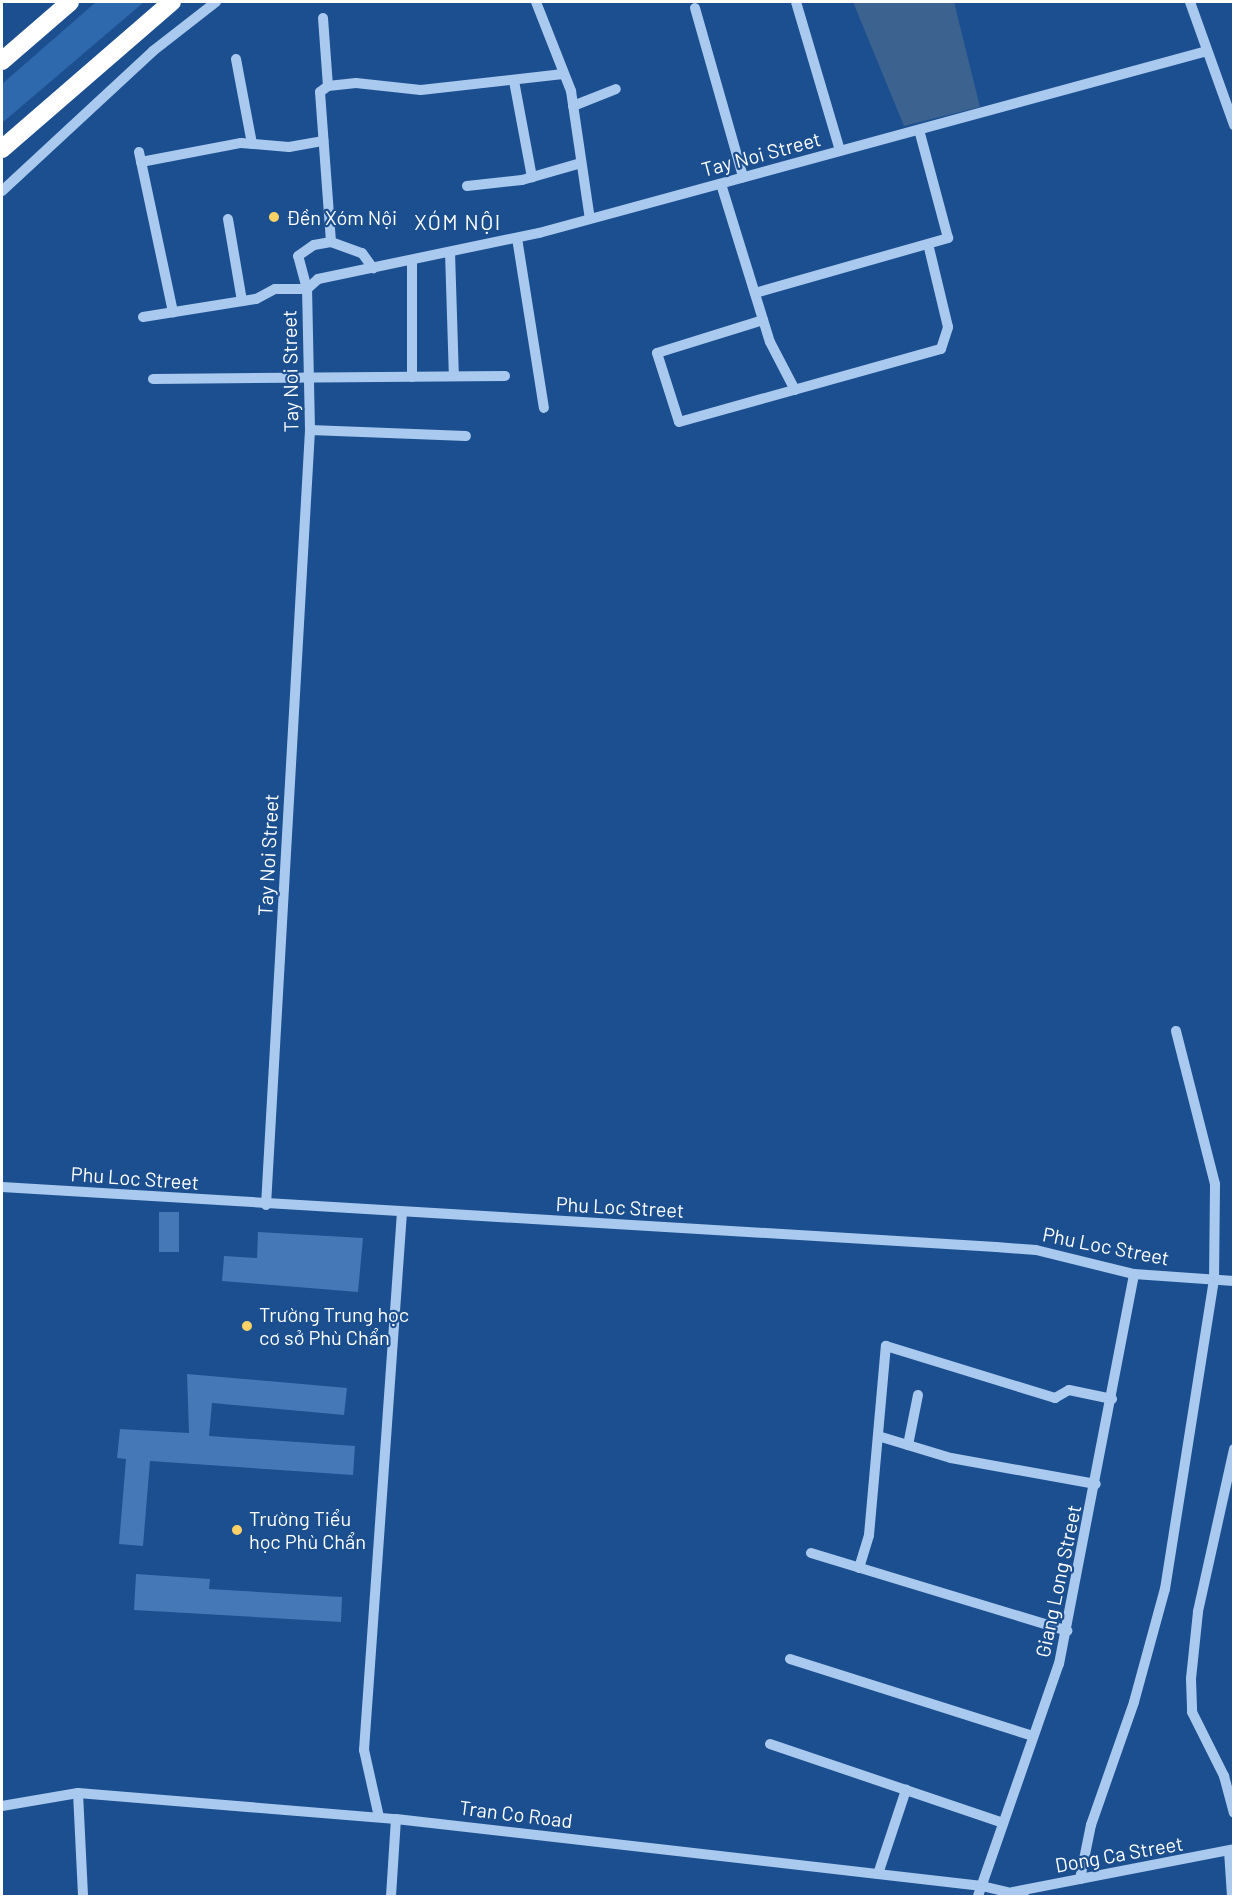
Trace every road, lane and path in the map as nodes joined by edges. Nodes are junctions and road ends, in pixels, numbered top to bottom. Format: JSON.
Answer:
{"nodes":[{"id":1,"x":70,"y":2,"type":"edge"},
{"id":2,"x":172,"y":2,"type":"edge"},
{"id":3,"x":216,"y":2,"type":"edge"},
{"id":4,"x":536,"y":2,"type":"edge"},
{"id":5,"x":796,"y":2,"type":"edge"},
{"id":6,"x":1190,"y":2,"type":"edge"},
{"id":7,"x":694,"y":8,"type":"dead end"},
{"id":8,"x":323,"y":18,"type":"dead end"},
{"id":9,"x":1207,"y":51,"type":"junction"},
{"id":10,"x":236,"y":59,"type":"dead end"},
{"id":11,"x":2,"y":61,"type":"edge"},
{"id":12,"x":563,"y":74,"type":"junction"},
{"id":13,"x":82,"y":77,"type":"junction"},
{"id":14,"x":514,"y":81,"type":"junction"},
{"id":15,"x":328,"y":86,"type":"junction"},
{"id":16,"x":616,"y":89,"type":"dead end"},
{"id":17,"x":573,"y":106,"type":"junction"},
{"id":18,"x":1233,"y":125,"type":"edge"},
{"id":19,"x":919,"y":130,"type":"junction"},
{"id":20,"x":323,"y":141,"type":"junction"},
{"id":21,"x":252,"y":144,"type":"junction"},
{"id":22,"x":2,"y":149,"type":"edge"},
{"id":23,"x":840,"y":151,"type":"junction"},
{"id":24,"x":2,"y":156,"type":"edge"},
{"id":25,"x":581,"y":163,"type":"junction"},
{"id":26,"x":532,"y":177,"type":"junction"},
{"id":27,"x":743,"y":177,"type":"junction"},
{"id":28,"x":721,"y":183,"type":"junction"},
{"id":29,"x":467,"y":186,"type":"dead end"},
{"id":30,"x":2,"y":191,"type":"edge"},
{"id":31,"x":228,"y":219,"type":"dead end"},
{"id":32,"x":590,"y":219,"type":"junction"},
{"id":33,"x":517,"y":238,"type":"junction"},
{"id":34,"x":331,"y":242,"type":"junction"},
{"id":35,"x":928,"y":244,"type":"junction"},
{"id":36,"x":450,"y":252,"type":"junction"},
{"id":37,"x":412,"y":260,"type":"junction"},
{"id":38,"x":373,"y":268,"type":"junction"},
{"id":39,"x":307,"y":288,"type":"junction"},
{"id":40,"x":755,"y":293,"type":"junction"},
{"id":41,"x":242,"y":301,"type":"junction"},
{"id":42,"x":173,"y":312,"type":"junction"},
{"id":43,"x":143,"y":317,"type":"dead end"},
{"id":44,"x":763,"y":320,"type":"junction"},
{"id":45,"x":454,"y":376,"type":"junction"},
{"id":46,"x":505,"y":376,"type":"dead end"},
{"id":47,"x":412,"y":377,"type":"junction"},
{"id":48,"x":311,"y":378,"type":"junction"},
{"id":49,"x":153,"y":379,"type":"dead end"},
{"id":50,"x":795,"y":390,"type":"junction"},
{"id":51,"x":544,"y":408,"type":"dead end"},
{"id":52,"x":310,"y":430,"type":"junction"},
{"id":53,"x":466,"y":436,"type":"dead end"},
{"id":54,"x":1176,"y":1031,"type":"dead end"},
{"id":55,"x":2,"y":1187,"type":"edge"},
{"id":56,"x":266,"y":1205,"type":"junction"},
{"id":57,"x":402,"y":1212,"type":"junction"},
{"id":58,"x":1134,"y":1274,"type":"junction"},
{"id":59,"x":1214,"y":1281,"type":"junction"},
{"id":60,"x":1233,"y":1281,"type":"edge"},
{"id":61,"x":918,"y":1395,"type":"dead end"},
{"id":62,"x":1112,"y":1399,"type":"junction"},
{"id":63,"x":878,"y":1436,"type":"junction"},
{"id":64,"x":908,"y":1445,"type":"junction"},
{"id":65,"x":1233,"y":1449,"type":"edge"},
{"id":66,"x":1096,"y":1484,"type":"junction"},
{"id":67,"x":811,"y":1553,"type":"dead end"},
{"id":68,"x":859,"y":1568,"type":"junction"},
{"id":69,"x":1067,"y":1631,"type":"junction"},
{"id":70,"x":790,"y":1659,"type":"dead end"},
{"id":71,"x":1033,"y":1736,"type":"junction"},
{"id":72,"x":770,"y":1744,"type":"dead end"},
{"id":73,"x":906,"y":1790,"type":"junction"},
{"id":74,"x":78,"y":1792,"type":"junction"},
{"id":75,"x":2,"y":1806,"type":"edge"},
{"id":76,"x":1233,"y":1812,"type":"edge"},
{"id":77,"x":379,"y":1817,"type":"junction"},
{"id":78,"x":396,"y":1818,"type":"junction"},
{"id":79,"x":1001,"y":1822,"type":"junction"},
{"id":80,"x":1231,"y":1850,"type":"edge"},
{"id":81,"x":878,"y":1875,"type":"junction"},
{"id":82,"x":1080,"y":1879,"type":"junction"},
{"id":83,"x":980,"y":1891,"type":"edge"},
{"id":84,"x":1011,"y":1892,"type":"junction"},
{"id":85,"x":83,"y":1896,"type":"edge"},
{"id":86,"x":391,"y":1896,"type":"edge"},
{"id":87,"x":1024,"y":1896,"type":"edge"},
{"id":88,"x":1232,"y":1896,"type":"edge"}],
"edges":[{"from":1,"to":11,"type":"highway"},
{"from":2,"to":13,"type":"highway"},
{"from":3,"to":30,"type":"street"},
{"from":4,"to":12,"type":"street"},
{"from":5,"to":23,"type":"street"},
{"from":6,"to":9,"type":"street"},
{"from":7,"to":27,"type":"street"},
{"from":8,"to":15,"type":"street"},
{"from":9,"to":18,"type":"street"},
{"from":9,"to":19,"type":"street","name":"Tay Noi Street"},
{"from":10,"to":21,"type":"street"},
{"from":12,"to":14,"type":"street"},
{"from":12,"to":17,"type":"street"},
{"from":13,"to":22,"type":"highway"},
{"from":13,"to":24,"type":"highway"},
{"from":14,"to":15,"type":"street"},
{"from":14,"to":26,"type":"street"},
{"from":15,"to":20,"type":"street"},
{"from":16,"to":17,"type":"street"},
{"from":17,"to":25,"type":"street"},
{"from":19,"to":23,"type":"street","name":"Tay Noi Street"},
{"from":19,"to":35,"type":"street"},
{"from":20,"to":21,"type":"street"},
{"from":20,"to":34,"type":"street"},
{"from":21,"to":42,"type":"street"},
{"from":23,"to":27,"type":"street","name":"Tay Noi Street"},
{"from":25,"to":26,"type":"street"},
{"from":25,"to":32,"type":"street"},
{"from":26,"to":29,"type":"street"},
{"from":27,"to":28,"type":"street","name":"Tay Noi Street"},
{"from":28,"to":32,"type":"street","name":"Tay Noi Street"},
{"from":28,"to":40,"type":"street"},
{"from":31,"to":41,"type":"street"},
{"from":32,"to":33,"type":"street","name":"Tay Noi Street"},
{"from":33,"to":36,"type":"street","name":"Tay Noi Street"},
{"from":33,"to":51,"type":"street"},
{"from":34,"to":38,"type":"street"},
{"from":34,"to":39,"type":"street"},
{"from":35,"to":40,"type":"street"},
{"from":35,"to":50,"type":"street"},
{"from":36,"to":37,"type":"street","name":"Tay Noi Street"},
{"from":36,"to":45,"type":"street"},
{"from":37,"to":38,"type":"street","name":"Tay Noi Street"},
{"from":37,"to":47,"type":"street"},
{"from":38,"to":39,"type":"street","name":"Tay Noi Street"},
{"from":39,"to":41,"type":"street"},
{"from":39,"to":48,"type":"street","name":"Tay Noi Street"},
{"from":40,"to":44,"type":"street"},
{"from":41,"to":42,"type":"street"},
{"from":42,"to":43,"type":"street"},
{"from":44,"to":50,"type":"street"},
{"from":44,"to":50,"type":"street"},
{"from":45,"to":46,"type":"street"},
{"from":45,"to":47,"type":"street"},
{"from":47,"to":48,"type":"street"},
{"from":48,"to":49,"type":"street"},
{"from":48,"to":52,"type":"street","name":"Tay Noi Street"},
{"from":52,"to":53,"type":"street"},
{"from":52,"to":56,"type":"street","name":"Tay Noi Street"},
{"from":54,"to":59,"type":"street"},
{"from":55,"to":56,"type":"street","name":"Phu Loc Street"},
{"from":56,"to":57,"type":"street","name":"Phu Loc Street"},
{"from":57,"to":58,"type":"street","name":"Phu Loc Street"},
{"from":57,"to":77,"type":"street"},
{"from":58,"to":59,"type":"street","name":"Phu Loc Street"},
{"from":58,"to":62,"type":"street","name":"Giang Long Street"},
{"from":59,"to":60,"type":"street","name":"Phu Loc Street"},
{"from":59,"to":82,"type":"street"},
{"from":61,"to":64,"type":"street"},
{"from":62,"to":63,"type":"street"},
{"from":62,"to":66,"type":"street","name":"Giang Long Street"},
{"from":63,"to":64,"type":"street"},
{"from":63,"to":68,"type":"street"},
{"from":64,"to":66,"type":"street"},
{"from":65,"to":76,"type":"street"},
{"from":66,"to":69,"type":"street","name":"Giang Long Street"},
{"from":67,"to":68,"type":"street"},
{"from":68,"to":69,"type":"street"},
{"from":69,"to":71,"type":"street","name":"Giang Long Street"},
{"from":70,"to":71,"type":"street"},
{"from":71,"to":79,"type":"street","name":"Giang Long Street"},
{"from":72,"to":73,"type":"street"},
{"from":73,"to":79,"type":"street"},
{"from":73,"to":81,"type":"street"},
{"from":74,"to":75,"type":"street","name":"Tran Co Road"},
{"from":74,"to":77,"type":"street","name":"Tran Co Road"},
{"from":74,"to":85,"type":"street"},
{"from":77,"to":78,"type":"street","name":"Tran Co Road"},
{"from":78,"to":81,"type":"street","name":"Tran Co Road"},
{"from":78,"to":86,"type":"street"},
{"from":79,"to":83,"type":"street","name":"Giang Long Street"},
{"from":80,"to":82,"type":"street","name":"Dong Ca Street"},
{"from":80,"to":88,"type":"street"},
{"from":81,"to":83,"type":"street","name":"Tran Co Road"},
{"from":82,"to":84,"type":"street","name":"Dong Ca Street"},
{"from":83,"to":84,"type":"street","name":"Tran Co Road"},
{"from":84,"to":87,"type":"street","name":"Tran Co Road"}]}
